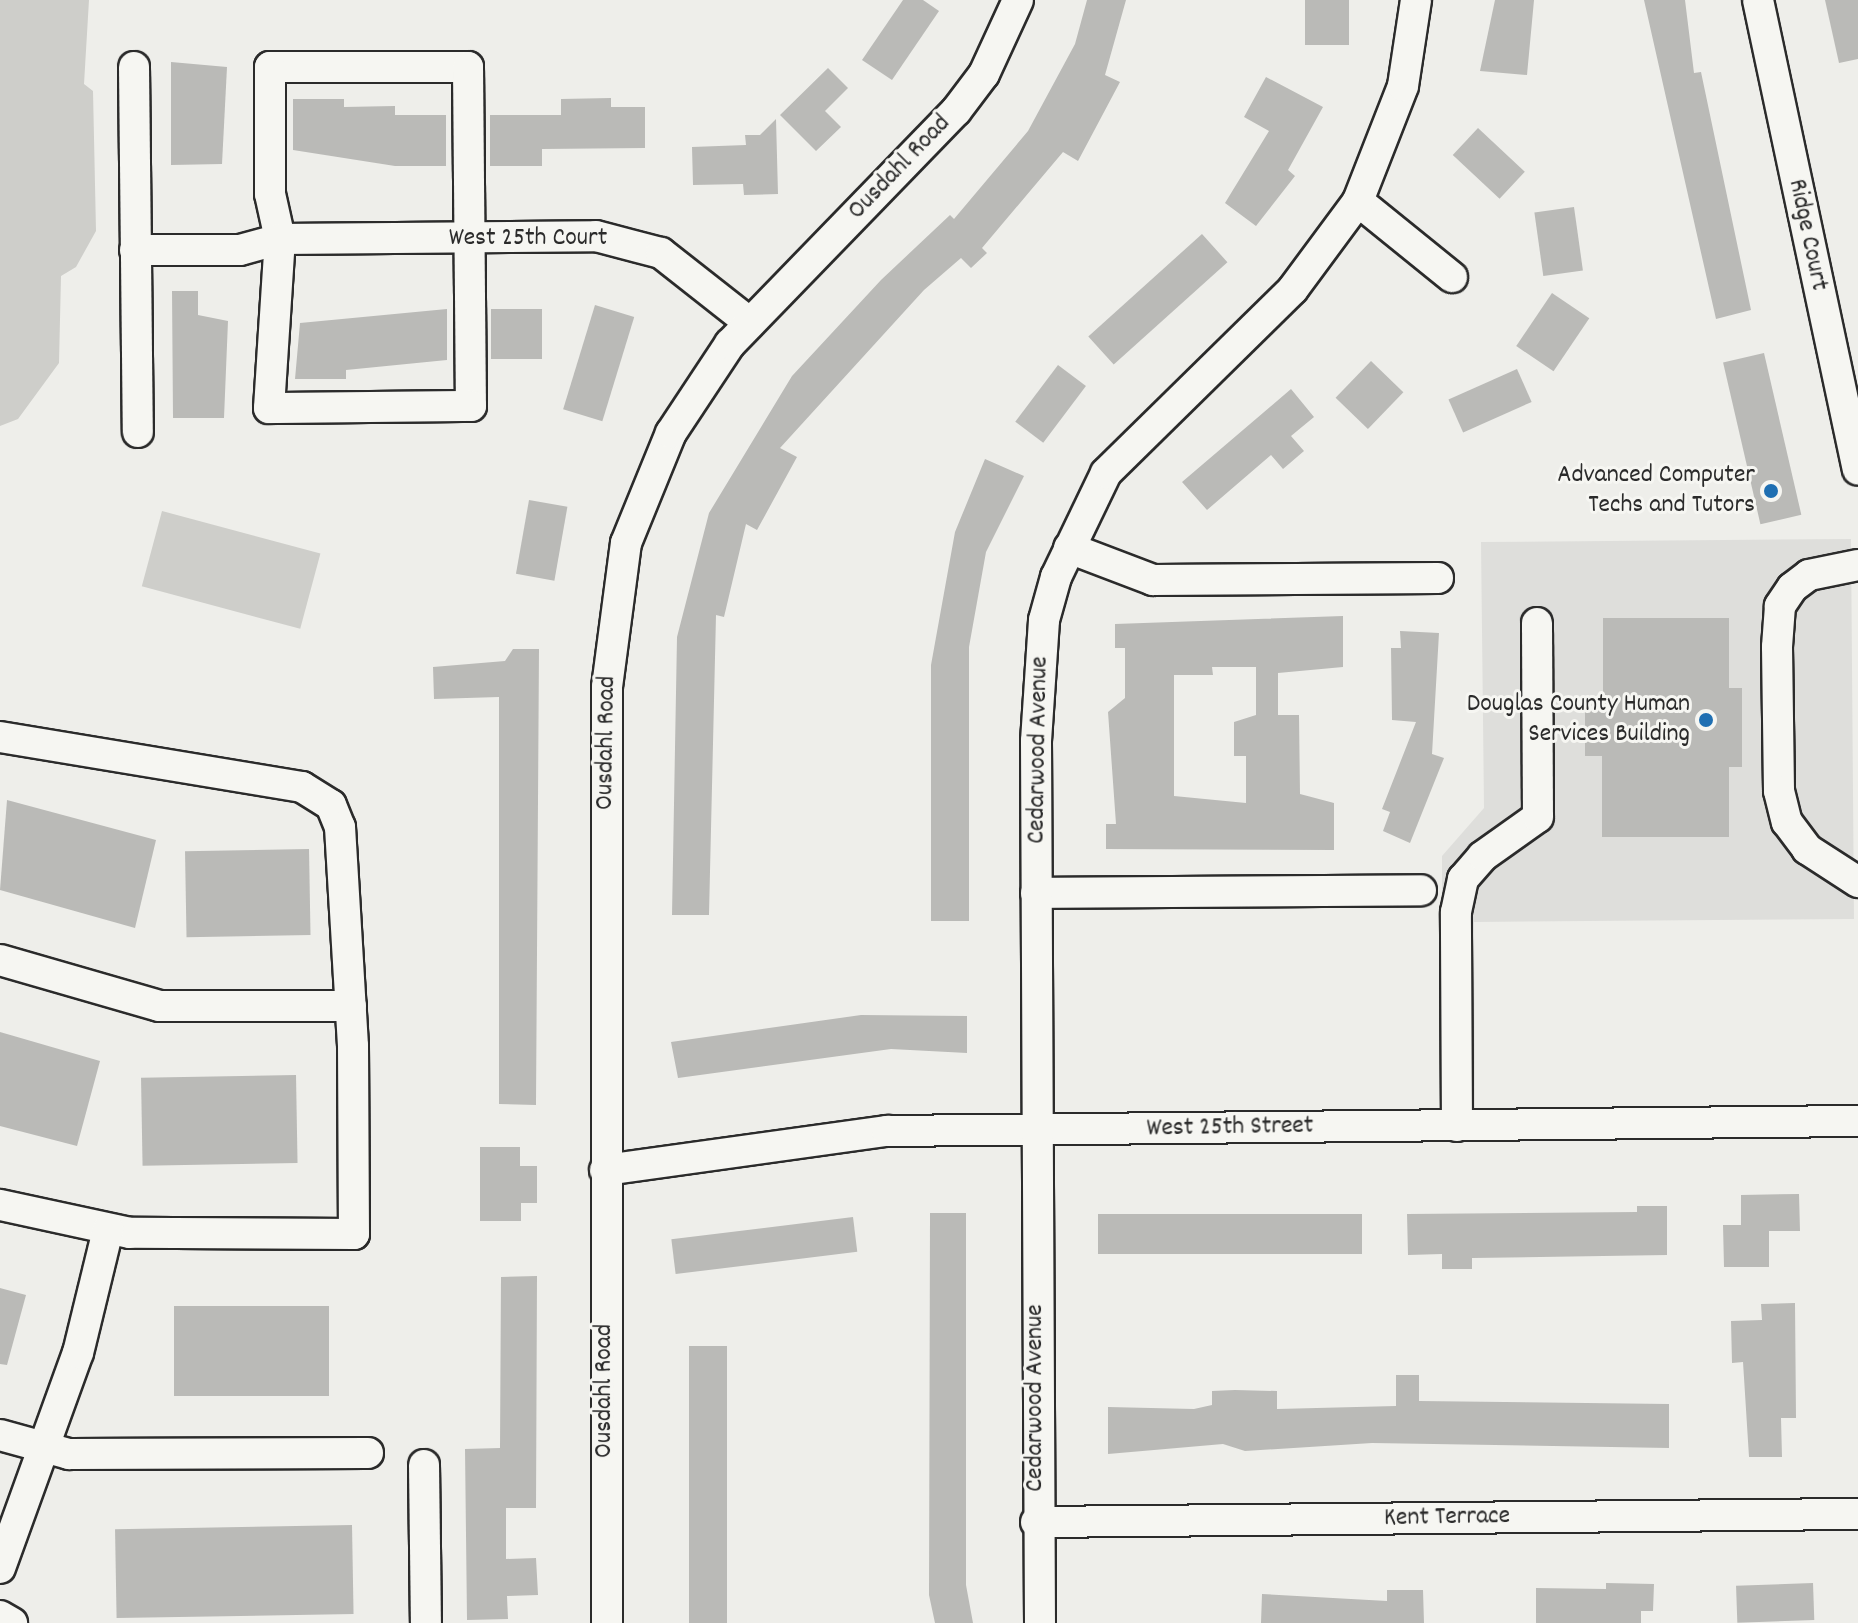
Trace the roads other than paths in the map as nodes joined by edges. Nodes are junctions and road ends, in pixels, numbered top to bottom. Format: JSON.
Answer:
{"nodes":[{"id":1,"x":1018,"y":0,"type":"edge"},
{"id":2,"x":1416,"y":0,"type":"edge"},
{"id":3,"x":1758,"y":0,"type":"edge"},
{"id":4,"x":134,"y":67,"type":"dead end"},
{"id":5,"x":1358,"y":201,"type":"junction"},
{"id":6,"x":469,"y":238,"type":"junction"},
{"id":7,"x":280,"y":239,"type":"junction"},
{"id":8,"x":135,"y":250,"type":"junction"},
{"id":9,"x":1452,"y":277,"type":"dead end"},
{"id":10,"x":750,"y":323,"type":"junction"},
{"id":11,"x":138,"y":432,"type":"dead end"},
{"id":12,"x":1858,"y":469,"type":"edge"},
{"id":13,"x":1069,"y":548,"type":"junction"},
{"id":14,"x":1858,"y":565,"type":"edge"},
{"id":15,"x":1438,"y":578,"type":"dead end"},
{"id":16,"x":1537,"y":623,"type":"dead end"},
{"id":17,"x":0,"y":737,"type":"edge"},
{"id":18,"x":1858,"y":882,"type":"edge"},
{"id":19,"x":1421,"y":890,"type":"dead end"},
{"id":20,"x":1036,"y":893,"type":"junction"},
{"id":21,"x":0,"y":960,"type":"edge"},
{"id":22,"x":351,"y":1006,"type":"junction"},
{"id":23,"x":1858,"y":1121,"type":"edge"},
{"id":24,"x":1457,"y":1126,"type":"junction"},
{"id":25,"x":1036,"y":1130,"type":"junction"},
{"id":26,"x":605,"y":1170,"type":"junction"},
{"id":27,"x":0,"y":1205,"type":"edge"},
{"id":28,"x":108,"y":1230,"type":"junction"},
{"id":29,"x":0,"y":1435,"type":"edge"},
{"id":30,"x":47,"y":1448,"type":"junction"},
{"id":31,"x":368,"y":1453,"type":"dead end"},
{"id":32,"x":424,"y":1465,"type":"dead end"},
{"id":33,"x":1858,"y":1514,"type":"edge"},
{"id":34,"x":1036,"y":1522,"type":"junction"},
{"id":35,"x":0,"y":1568,"type":"edge"},
{"id":36,"x":0,"y":1616,"type":"edge"},
{"id":37,"x":12,"y":1623,"type":"edge"},
{"id":38,"x":426,"y":1623,"type":"edge"},
{"id":39,"x":607,"y":1623,"type":"edge"},
{"id":40,"x":1040,"y":1623,"type":"edge"}],
"edges":[{"from":1,"to":10,"type":"street","name":"Ousdahl Road"},
{"from":2,"to":5,"type":"street","name":"Cedarwood Avenue"},
{"from":3,"to":12,"type":"street","name":"Ridge Court"},
{"from":4,"to":8,"type":"street"},
{"from":5,"to":9,"type":"street"},
{"from":5,"to":13,"type":"street","name":"Cedarwood Avenue"},
{"from":6,"to":7,"type":"street","name":"West 25th Court"},
{"from":6,"to":7,"type":"street"},
{"from":6,"to":7,"type":"street"},
{"from":6,"to":10,"type":"street","name":"West 25th Court"},
{"from":7,"to":8,"type":"street","name":"West 25th Court"},
{"from":8,"to":11,"type":"street"},
{"from":10,"to":26,"type":"street","name":"Ousdahl Road"},
{"from":13,"to":15,"type":"street"},
{"from":13,"to":20,"type":"street","name":"Cedarwood Avenue"},
{"from":14,"to":18,"type":"street"},
{"from":16,"to":24,"type":"street"},
{"from":17,"to":22,"type":"street"},
{"from":19,"to":20,"type":"street"},
{"from":20,"to":25,"type":"street","name":"Cedarwood Avenue"},
{"from":21,"to":22,"type":"street"},
{"from":22,"to":28,"type":"street"},
{"from":23,"to":24,"type":"street","name":"West 25th Street"},
{"from":24,"to":25,"type":"street","name":"West 25th Street"},
{"from":25,"to":26,"type":"street","name":"West 25th Street"},
{"from":25,"to":34,"type":"street","name":"Cedarwood Avenue"},
{"from":26,"to":39,"type":"street","name":"Ousdahl Road"},
{"from":27,"to":28,"type":"street"},
{"from":28,"to":30,"type":"street"},
{"from":29,"to":30,"type":"street"},
{"from":30,"to":31,"type":"street"},
{"from":30,"to":35,"type":"street"},
{"from":32,"to":38,"type":"street"},
{"from":33,"to":34,"type":"street","name":"Kent Terrace"},
{"from":34,"to":40,"type":"street","name":"Cedarwood Avenue"},
{"from":36,"to":37,"type":"street"}]}
